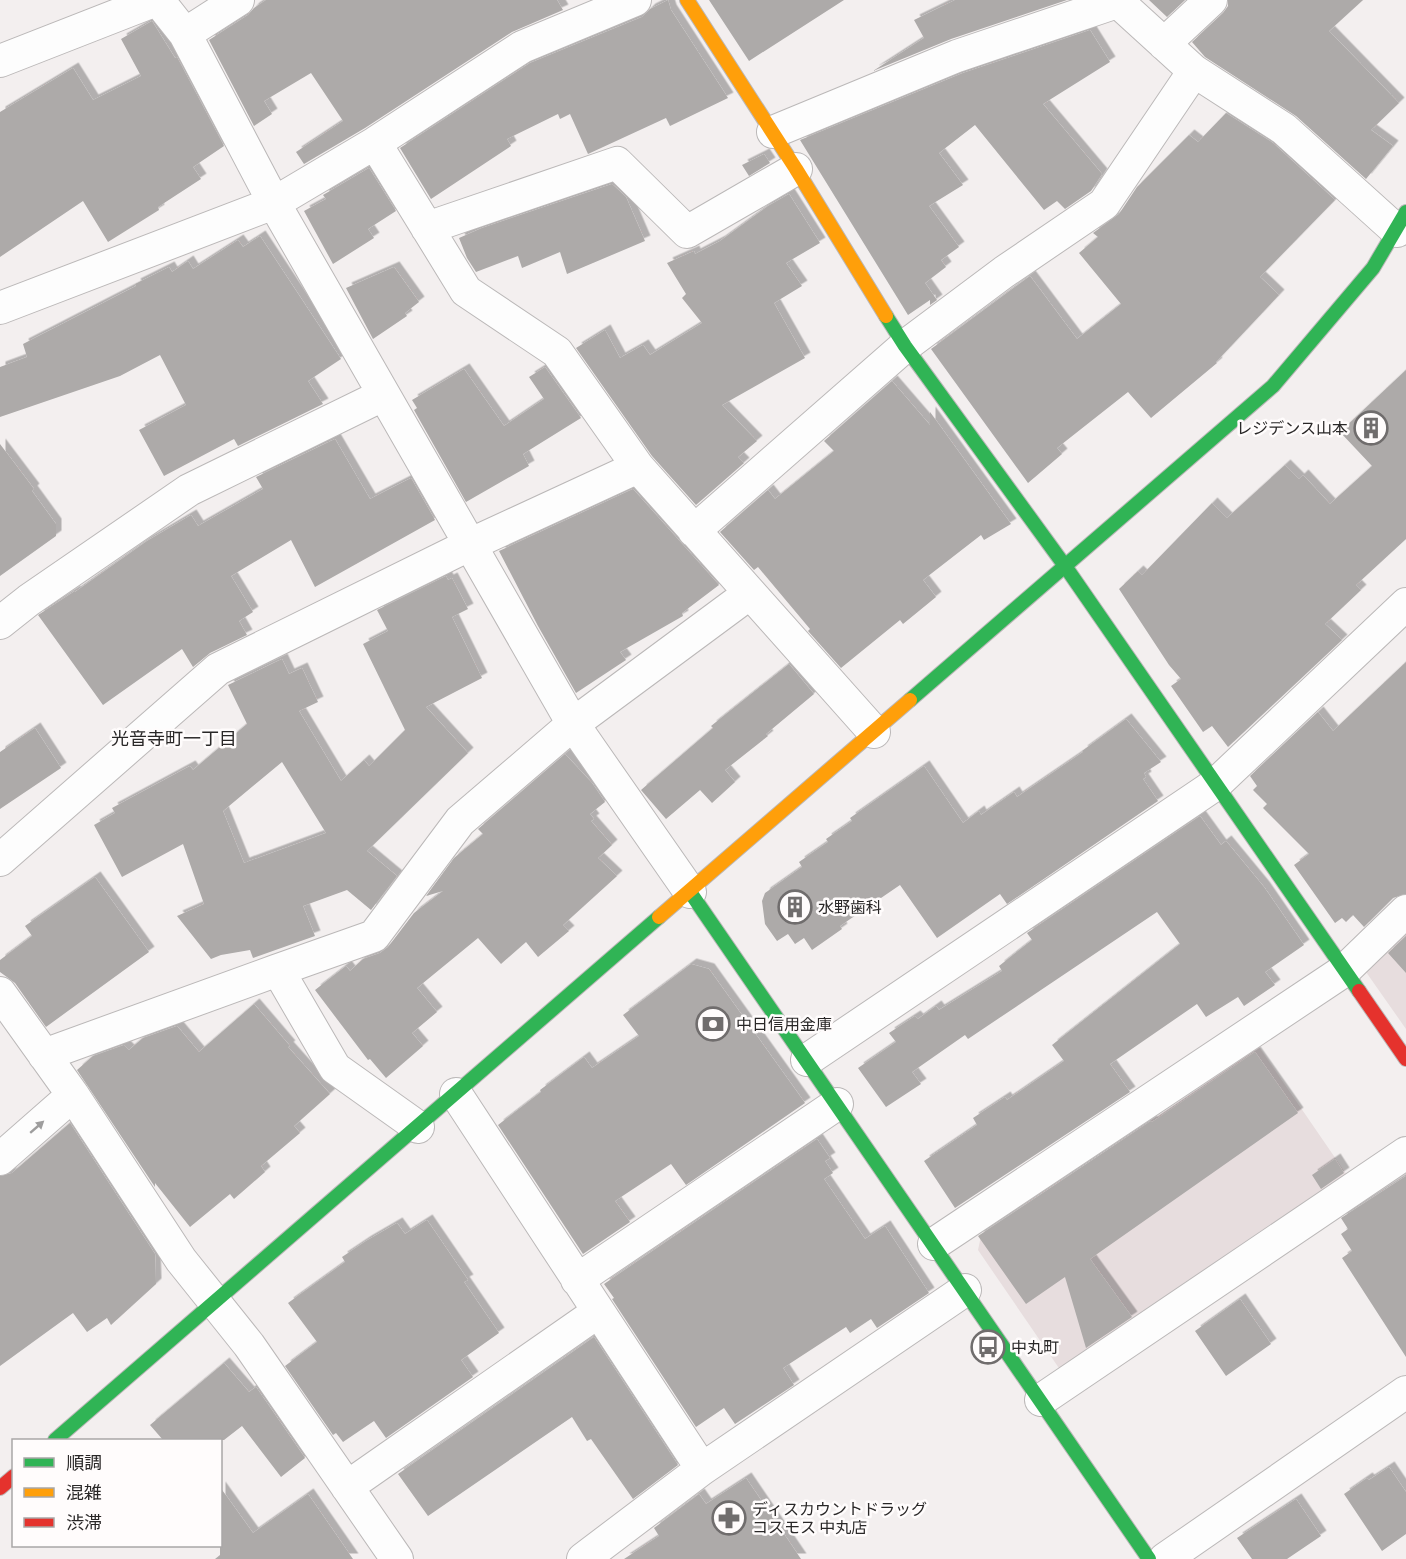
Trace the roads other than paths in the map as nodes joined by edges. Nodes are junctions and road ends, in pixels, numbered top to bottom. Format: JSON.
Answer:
{"nodes":[{"id":1,"x":157,"y":0,"type":"edge"},
{"id":2,"x":238,"y":0,"type":"edge"},
{"id":3,"x":635,"y":0,"type":"edge"},
{"id":4,"x":687,"y":0,"type":"edge"},
{"id":5,"x":1211,"y":0,"type":"edge"},
{"id":6,"x":1116,"y":1,"type":"edge"},
{"id":7,"x":185,"y":34,"type":"junction"},
{"id":8,"x":1164,"y":44,"type":"junction"},
{"id":9,"x":0,"y":62,"type":"edge"},
{"id":10,"x":1194,"y":71,"type":"junction"},
{"id":11,"x":773,"y":132,"type":"junction"},
{"id":12,"x":375,"y":143,"type":"junction"},
{"id":13,"x":796,"y":169,"type":"junction"},
{"id":14,"x":274,"y":203,"type":"junction"},
{"id":15,"x":427,"y":228,"type":"junction"},
{"id":16,"x":1401,"y":229,"type":"edge"},
{"id":17,"x":4,"y":299,"type":"edge"},
{"id":18,"x":905,"y":346,"type":"junction"},
{"id":19,"x":383,"y":395,"type":"junction"},
{"id":20,"x":638,"y":466,"type":"junction"},
{"id":21,"x":694,"y":531,"type":"junction"},
{"id":22,"x":470,"y":545,"type":"junction"},
{"id":23,"x":1065,"y":566,"type":"junction"},
{"id":24,"x":750,"y":593,"type":"junction"},
{"id":25,"x":1406,"y":604,"type":"edge"},
{"id":26,"x":0,"y":623,"type":"edge"},
{"id":27,"x":573,"y":724,"type":"junction"},
{"id":28,"x":874,"y":732,"type":"junction"},
{"id":29,"x":1216,"y":784,"type":"junction"},
{"id":30,"x":0,"y":860,"type":"edge"},
{"id":31,"x":690,"y":892,"type":"junction"},
{"id":32,"x":1406,"y":911,"type":"edge"},
{"id":33,"x":278,"y":970,"type":"junction"},
{"id":34,"x":1344,"y":970,"type":"junction"},
{"id":35,"x":0,"y":993,"type":"edge"},
{"id":36,"x":44,"y":1055,"type":"junction"},
{"id":37,"x":1406,"y":1059,"type":"edge"},
{"id":38,"x":807,"y":1060,"type":"junction"},
{"id":39,"x":456,"y":1094,"type":"junction"},
{"id":40,"x":73,"y":1095,"type":"junction"},
{"id":41,"x":837,"y":1104,"type":"junction"},
{"id":42,"x":418,"y":1127,"type":"junction"},
{"id":43,"x":1406,"y":1154,"type":"edge"},
{"id":44,"x":0,"y":1159,"type":"edge"},
{"id":45,"x":934,"y":1244,"type":"junction"},
{"id":46,"x":577,"y":1280,"type":"junction"},
{"id":47,"x":965,"y":1290,"type":"junction"},
{"id":48,"x":216,"y":1302,"type":"junction"},
{"id":49,"x":598,"y":1312,"type":"junction"},
{"id":50,"x":1406,"y":1392,"type":"edge"},
{"id":51,"x":1041,"y":1400,"type":"junction"},
{"id":52,"x":56,"y":1439,"type":"edge"},
{"id":53,"x":702,"y":1469,"type":"junction"},
{"id":54,"x":12,"y":1478,"type":"edge"},
{"id":55,"x":347,"y":1487,"type":"junction"},
{"id":56,"x":0,"y":1488,"type":"edge"},
{"id":57,"x":397,"y":1559,"type":"edge"},
{"id":58,"x":583,"y":1559,"type":"edge"},
{"id":59,"x":1149,"y":1559,"type":"edge"},
{"id":60,"x":1165,"y":1559,"type":"edge"}],
"edges":[{"from":1,"to":7,"type":"street"},
{"from":1,"to":9,"type":"street"},
{"from":2,"to":7,"type":"street"},
{"from":3,"to":12,"type":"street"},
{"from":4,"to":11,"type":"street"},
{"from":5,"to":8,"type":"street"},
{"from":6,"to":8,"type":"street"},
{"from":6,"to":11,"type":"street"},
{"from":7,"to":14,"type":"street"},
{"from":8,"to":10,"type":"street"},
{"from":10,"to":16,"type":"street"},
{"from":10,"to":18,"type":"street"},
{"from":11,"to":13,"type":"street"},
{"from":12,"to":14,"type":"street"},
{"from":12,"to":15,"type":"street"},
{"from":13,"to":15,"type":"street"},
{"from":13,"to":18,"type":"street"},
{"from":14,"to":17,"type":"street"},
{"from":14,"to":19,"type":"street"},
{"from":15,"to":20,"type":"street"},
{"from":16,"to":23,"type":"street"},
{"from":18,"to":21,"type":"street"},
{"from":18,"to":23,"type":"street"},
{"from":19,"to":22,"type":"street"},
{"from":19,"to":26,"type":"street"},
{"from":20,"to":21,"type":"street"},
{"from":20,"to":22,"type":"street"},
{"from":21,"to":24,"type":"street"},
{"from":22,"to":27,"type":"street"},
{"from":22,"to":30,"type":"street"},
{"from":23,"to":28,"type":"street"},
{"from":23,"to":29,"type":"street"},
{"from":24,"to":27,"type":"street"},
{"from":24,"to":28,"type":"street"},
{"from":25,"to":29,"type":"street"},
{"from":27,"to":31,"type":"street"},
{"from":27,"to":33,"type":"street"},
{"from":28,"to":31,"type":"street"},
{"from":29,"to":34,"type":"street"},
{"from":29,"to":38,"type":"street"},
{"from":31,"to":38,"type":"street"},
{"from":31,"to":39,"type":"street"},
{"from":32,"to":34,"type":"street"},
{"from":33,"to":36,"type":"street"},
{"from":33,"to":42,"type":"street"},
{"from":34,"to":37,"type":"street"},
{"from":34,"to":45,"type":"street"},
{"from":35,"to":36,"type":"street"},
{"from":36,"to":40,"type":"street"},
{"from":38,"to":41,"type":"street"},
{"from":39,"to":42,"type":"street"},
{"from":39,"to":46,"type":"street"},
{"from":44,"to":40,"type":"street","one_way":true},
{"from":40,"to":48,"type":"street"},
{"from":41,"to":45,"type":"street"},
{"from":41,"to":46,"type":"street"},
{"from":42,"to":48,"type":"street"},
{"from":43,"to":51,"type":"street"},
{"from":45,"to":47,"type":"street"},
{"from":46,"to":49,"type":"street"},
{"from":47,"to":51,"type":"street"},
{"from":47,"to":53,"type":"street"},
{"from":48,"to":52,"type":"street"},
{"from":48,"to":55,"type":"street"},
{"from":49,"to":53,"type":"street"},
{"from":49,"to":55,"type":"street"},
{"from":50,"to":60,"type":"street"},
{"from":51,"to":59,"type":"street"},
{"from":53,"to":58,"type":"street"},
{"from":54,"to":56,"type":"street"},
{"from":55,"to":57,"type":"street"}]}
